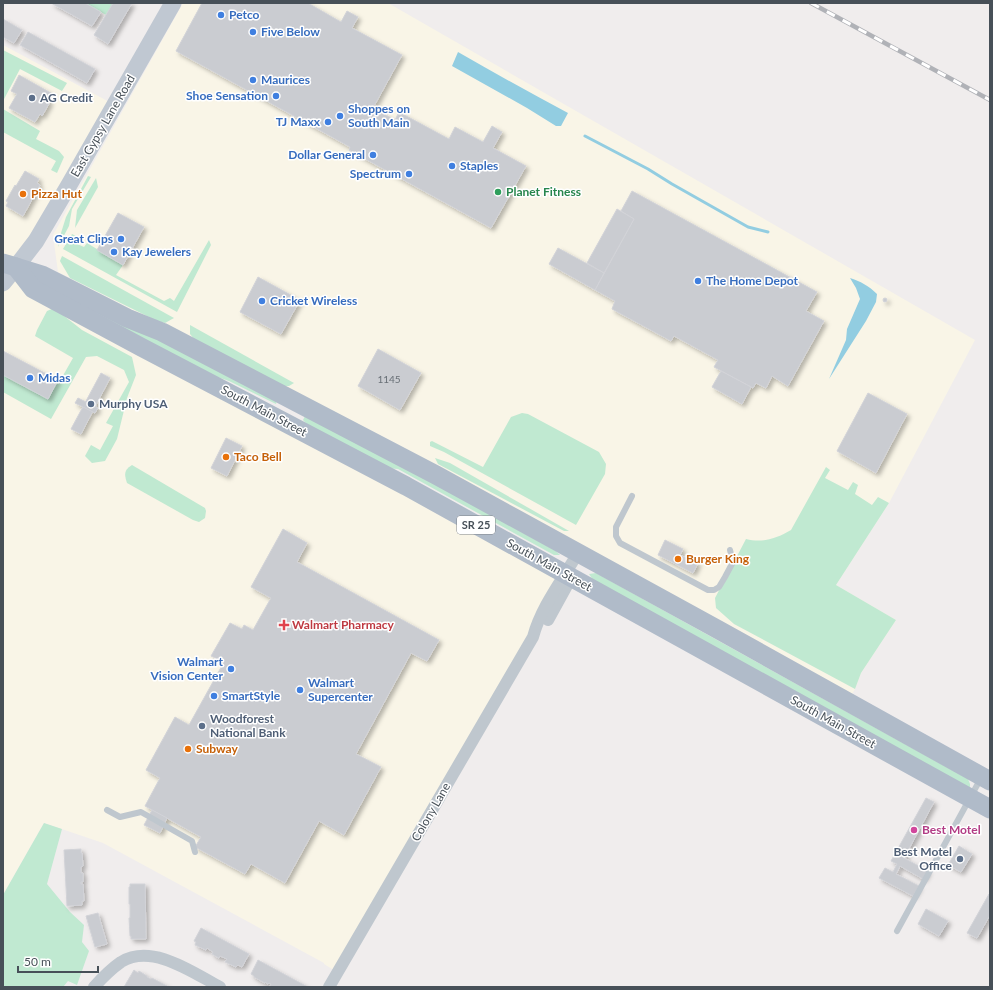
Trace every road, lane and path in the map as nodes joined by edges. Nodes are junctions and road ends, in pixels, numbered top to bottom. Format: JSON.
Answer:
{"nodes":[{"id":1,"x":173,"y":3,"type":"edge"},
{"id":2,"x":10,"y":265,"type":"edge"},
{"id":3,"x":3,"y":282,"type":"edge"},
{"id":4,"x":632,"y":496,"type":"dead end"},
{"id":5,"x":730,"y":550,"type":"dead end"},
{"id":6,"x":578,"y":553,"type":"junction"},
{"id":7,"x":569,"y":576,"type":"junction"},
{"id":8,"x":986,"y":779,"type":"edge"},
{"id":9,"x":970,"y":798,"type":"junction"},
{"id":10,"x":990,"y":809,"type":"edge"},
{"id":11,"x":107,"y":810,"type":"dead end"},
{"id":12,"x":195,"y":852,"type":"dead end"},
{"id":13,"x":897,"y":931,"type":"dead end"},
{"id":14,"x":94,"y":987,"type":"edge"},
{"id":15,"x":220,"y":987,"type":"edge"},
{"id":16,"x":329,"y":987,"type":"edge"}],
"edges":[{"from":1,"to":2,"type":"main road","name":"East Gypsy Lane Road"},
{"from":2,"to":3,"type":"main road","name":"East Gypsy Lane Road"},
{"from":2,"to":6,"type":"main road","name":"South Main Street","number":"SR 25"},
{"from":2,"to":7,"type":"main road","name":"South Main Street","number":"SR 25"},
{"from":4,"to":5,"type":"lane"},
{"from":6,"to":7,"type":"street","name":"Colony Lane"},
{"from":6,"to":8,"type":"main road","name":"South Main Street","number":"SR 25"},
{"from":7,"to":9,"type":"main road","name":"South Main Street","number":"SR 25"},
{"from":7,"to":16,"type":"street","name":"Colony Lane"},
{"from":8,"to":9,"type":"lane"},
{"from":9,"to":10,"type":"main road","number":"SR 25"},
{"from":9,"to":13,"type":"lane"},
{"from":11,"to":12,"type":"lane"},
{"from":14,"to":15,"type":"street"}]}
